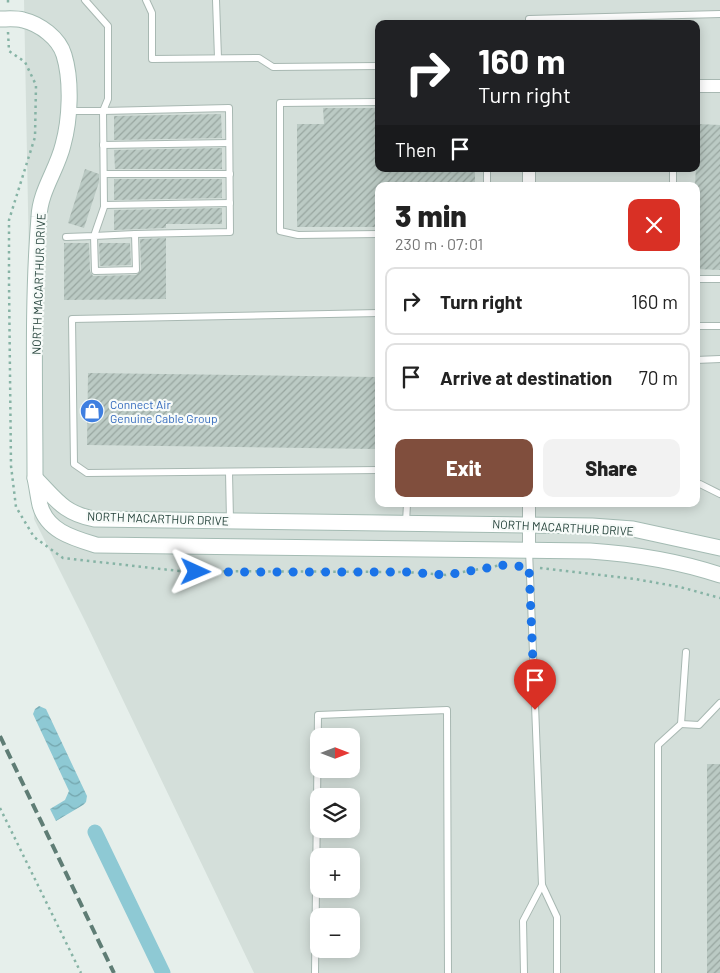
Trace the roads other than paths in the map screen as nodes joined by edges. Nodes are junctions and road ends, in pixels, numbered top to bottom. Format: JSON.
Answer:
{"nodes":[{"id":1,"x":85,"y":0,"type":"edge"},
{"id":2,"x":146,"y":0,"type":"edge"},
{"id":3,"x":216,"y":0,"type":"edge"},
{"id":4,"x":720,"y":14,"type":"edge"},
{"id":5,"x":4,"y":19,"type":"edge"},
{"id":6,"x":529,"y":20,"type":"edge"},
{"id":7,"x":218,"y":58,"type":"junction"},
{"id":8,"x":375,"y":66,"type":"edge"},
{"id":9,"x":700,"y":86,"type":"edge"},
{"id":10,"x":720,"y":86,"type":"edge"},
{"id":11,"x":375,"y":102,"type":"edge"},
{"id":12,"x":69,"y":111,"type":"junction"},
{"id":13,"x":103,"y":111,"type":"junction"},
{"id":14,"x":230,"y":143,"type":"junction"},
{"id":15,"x":103,"y":145,"type":"junction"},
{"id":16,"x":104,"y":174,"type":"junction"},
{"id":17,"x":230,"y":174,"type":"junction"},
{"id":18,"x":230,"y":203,"type":"junction"},
{"id":19,"x":104,"y":204,"type":"junction"},
{"id":20,"x":135,"y":234,"type":"junction"},
{"id":21,"x":375,"y":234,"type":"edge"},
{"id":22,"x":66,"y":236,"type":"dead end"},
{"id":23,"x":94,"y":236,"type":"junction"},
{"id":24,"x":700,"y":279,"type":"edge"},
{"id":25,"x":720,"y":279,"type":"edge"},
{"id":26,"x":375,"y":313,"type":"edge"},
{"id":27,"x":700,"y":326,"type":"edge"},
{"id":28,"x":720,"y":326,"type":"edge"},
{"id":29,"x":720,"y":359,"type":"edge"},
{"id":30,"x":700,"y":360,"type":"edge"},
{"id":31,"x":375,"y":470,"type":"edge"},
{"id":32,"x":230,"y":472,"type":"junction"},
{"id":33,"x":35,"y":478,"type":"junction"},
{"id":34,"x":700,"y":484,"type":"edge"},
{"id":35,"x":720,"y":494,"type":"edge"},
{"id":36,"x":407,"y":507,"type":"edge"},
{"id":37,"x":529,"y":507,"type":"edge"},
{"id":38,"x":230,"y":521,"type":"junction"},
{"id":39,"x":406,"y":523,"type":"junction"},
{"id":40,"x":529,"y":524,"type":"junction"},
{"id":41,"x":720,"y":548,"type":"edge"},
{"id":42,"x":529,"y":550,"type":"junction"},
{"id":43,"x":720,"y":575,"type":"edge"},
{"id":44,"x":686,"y":652,"type":"dead end"},
{"id":45,"x":720,"y":704,"type":"edge"},
{"id":46,"x":681,"y":724,"type":"junction"},
{"id":47,"x":542,"y":885,"type":"junction"},
{"id":48,"x":315,"y":973,"type":"edge"},
{"id":49,"x":448,"y":973,"type":"edge"},
{"id":50,"x":524,"y":973,"type":"edge"},
{"id":51,"x":557,"y":973,"type":"edge"},
{"id":52,"x":658,"y":973,"type":"edge"}],
"edges":[{"from":1,"to":13,"type":"lane"},
{"from":2,"to":7,"type":"lane"},
{"from":3,"to":7,"type":"lane"},
{"from":4,"to":6,"type":"lane"},
{"from":5,"to":12,"type":"main road","name":"NORTH MACARTHUR DRIVE"},
{"from":7,"to":8,"type":"lane"},
{"from":9,"to":10,"type":"street"},
{"from":11,"to":21,"type":"lane"},
{"from":12,"to":13,"type":"lane"},
{"from":12,"to":33,"type":"main road","name":"NORTH MACARTHUR DRIVE"},
{"from":13,"to":14,"type":"lane"},
{"from":13,"to":15,"type":"lane"},
{"from":14,"to":15,"type":"lane"},
{"from":14,"to":17,"type":"lane"},
{"from":15,"to":16,"type":"lane"},
{"from":16,"to":17,"type":"lane"},
{"from":16,"to":19,"type":"lane"},
{"from":17,"to":18,"type":"lane"},
{"from":18,"to":19,"type":"lane"},
{"from":18,"to":20,"type":"lane"},
{"from":19,"to":23,"type":"lane"},
{"from":20,"to":23,"type":"lane"},
{"from":20,"to":23,"type":"lane"},
{"from":22,"to":23,"type":"lane"},
{"from":24,"to":25,"type":"lane"},
{"from":26,"to":32,"type":"lane"},
{"from":27,"to":28,"type":"lane"},
{"from":29,"to":30,"type":"lane"},
{"from":31,"to":32,"type":"lane"},
{"from":32,"to":38,"type":"lane"},
{"from":33,"to":38,"type":"main road","name":"NORTH MACARTHUR DRIVE"},
{"from":33,"to":42,"type":"main road","name":"NORTH MACARTHUR DRIVE"},
{"from":34,"to":35,"type":"lane"},
{"from":36,"to":39,"type":"lane"},
{"from":37,"to":40,"type":"street"},
{"from":38,"to":39,"type":"main road","name":"NORTH MACARTHUR DRIVE"},
{"from":39,"to":40,"type":"main road","name":"NORTH MACARTHUR DRIVE"},
{"from":40,"to":41,"type":"main road","name":"NORTH MACARTHUR DRIVE"},
{"from":40,"to":42,"type":"street"},
{"from":42,"to":43,"type":"main road","name":"NORTH MACARTHUR DRIVE"},
{"from":42,"to":47,"type":"lane"},
{"from":44,"to":46,"type":"lane"},
{"from":45,"to":46,"type":"lane"},
{"from":46,"to":52,"type":"lane"},
{"from":47,"to":50,"type":"lane"},
{"from":47,"to":51,"type":"lane"},
{"from":48,"to":49,"type":"lane"}]}
